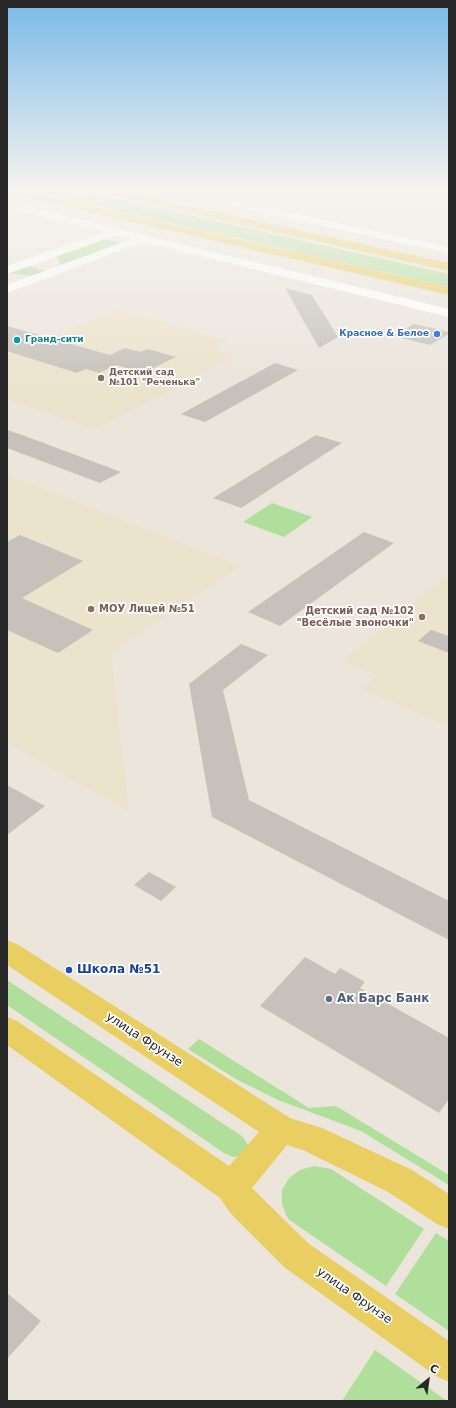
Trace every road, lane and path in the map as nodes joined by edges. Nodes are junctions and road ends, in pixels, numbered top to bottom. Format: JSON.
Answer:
{"nodes":[{"id":1,"x":48,"y":256,"type":"edge"},
{"id":2,"x":96,"y":256,"type":"edge"},
{"id":3,"x":215,"y":256,"type":"edge"},
{"id":4,"x":295,"y":256,"type":"edge"},
{"id":5,"x":398,"y":256,"type":"edge"},
{"id":6,"x":449,"y":267,"type":"edge"},
{"id":7,"x":7,"y":270,"type":"edge"},
{"id":8,"x":7,"y":289,"type":"edge"},
{"id":9,"x":449,"y":291,"type":"edge"},
{"id":10,"x":449,"y":313,"type":"edge"},
{"id":11,"x":7,"y":951,"type":"edge"},
{"id":12,"x":7,"y":1029,"type":"edge"},
{"id":13,"x":281,"y":1129,"type":"junction"},
{"id":14,"x":232,"y":1187,"type":"junction"},
{"id":15,"x":449,"y":1213,"type":"edge"},
{"id":16,"x":449,"y":1363,"type":"edge"}],
"edges":[{"from":1,"to":7,"type":"street"},
{"from":2,"to":8,"type":"street"},
{"from":3,"to":10,"type":"street"},
{"from":4,"to":9,"type":"main road"},
{"from":5,"to":6,"type":"main road"},
{"from":11,"to":13,"type":"main road","name":"улица Фрунзе"},
{"from":12,"to":14,"type":"main road","name":"улица Фрунзе"},
{"from":13,"to":14,"type":"main road"},
{"from":13,"to":15,"type":"main road","name":"улица Фрунзе"},
{"from":14,"to":16,"type":"main road","name":"улица Фрунзе"}]}
